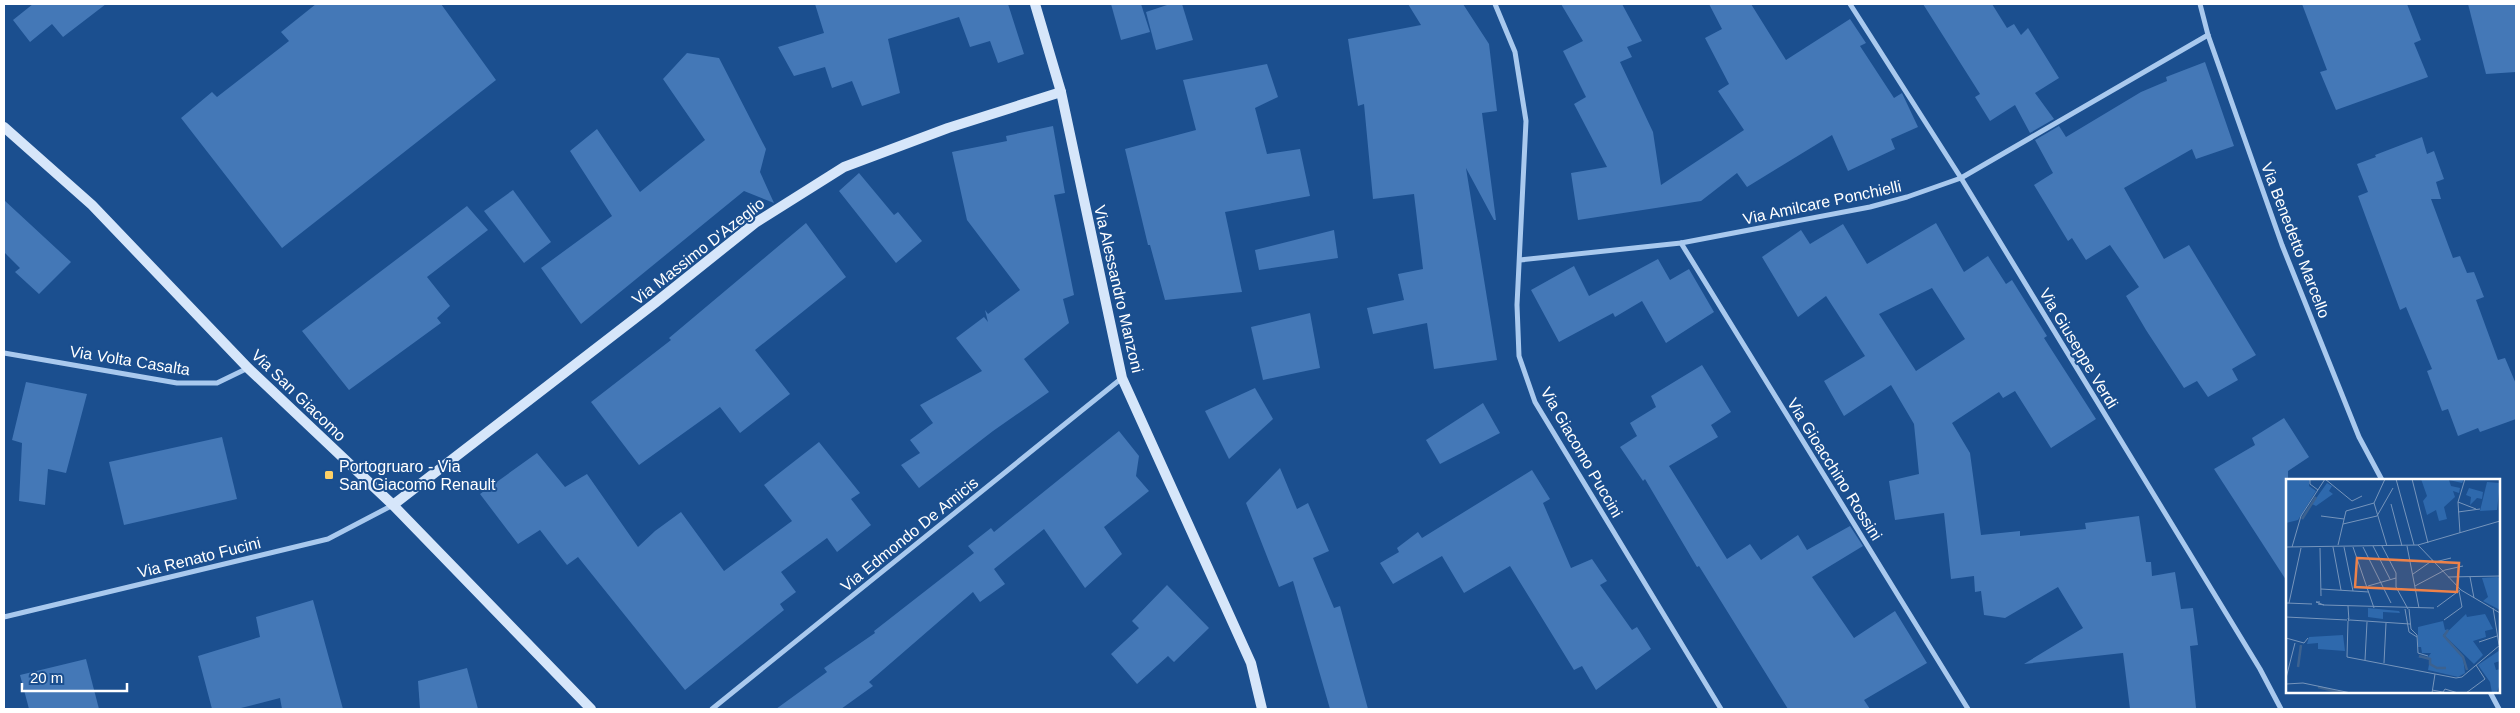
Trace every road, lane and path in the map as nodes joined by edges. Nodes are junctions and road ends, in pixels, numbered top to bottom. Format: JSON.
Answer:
{"nodes":[{"id":1,"x":1035,"y":4,"type":"edge"},
{"id":2,"x":1495,"y":4,"type":"edge"},
{"id":3,"x":1850,"y":4,"type":"edge"},
{"id":4,"x":2200,"y":4,"type":"edge"},
{"id":5,"x":2208,"y":35,"type":"junction"},
{"id":6,"x":1061,"y":92,"type":"junction"},
{"id":7,"x":4,"y":127,"type":"edge"},
{"id":8,"x":1961,"y":178,"type":"junction"},
{"id":9,"x":1681,"y":243,"type":"junction"},
{"id":10,"x":1520,"y":260,"type":"junction"},
{"id":11,"x":4,"y":352,"type":"edge"},
{"id":12,"x":248,"y":368,"type":"junction"},
{"id":13,"x":1122,"y":378,"type":"junction"},
{"id":14,"x":2381,"y":479,"type":"edge"},
{"id":15,"x":393,"y":505,"type":"junction"},
{"id":16,"x":4,"y":617,"type":"edge"},
{"id":17,"x":2491,"y":693,"type":"edge"},
{"id":18,"x":591,"y":709,"type":"edge"},
{"id":19,"x":712,"y":709,"type":"edge"},
{"id":20,"x":1262,"y":709,"type":"edge"},
{"id":21,"x":1721,"y":709,"type":"edge"},
{"id":22,"x":1968,"y":709,"type":"edge"},
{"id":23,"x":2281,"y":709,"type":"edge"},
{"id":24,"x":2499,"y":709,"type":"edge"}],
"edges":[{"from":1,"to":6,"type":"street","name":"Via Alessandro Manzoni"},
{"from":2,"to":10,"type":"street","name":"Via Giacomo Puccini"},
{"from":3,"to":8,"type":"street","name":"Via Giuseppe Verdi"},
{"from":4,"to":5,"type":"street","name":"Via Benedetto Marcello"},
{"from":5,"to":8,"type":"street","name":"Via Amilcare Ponchielli"},
{"from":5,"to":14,"type":"street","name":"Via Benedetto Marcello"},
{"from":6,"to":13,"type":"street","name":"Via Alessandro Manzoni"},
{"from":6,"to":15,"type":"street","name":"Via Massimo D'Azeglio"},
{"from":7,"to":12,"type":"street","name":"Via San Giacomo"},
{"from":8,"to":9,"type":"street","name":"Via Amilcare Ponchielli"},
{"from":8,"to":23,"type":"street","name":"Via Giuseppe Verdi"},
{"from":9,"to":10,"type":"street","name":"Via Amilcare Ponchielli"},
{"from":9,"to":22,"type":"street","name":"Via Gioacchino Rossini"},
{"from":10,"to":21,"type":"street","name":"Via Giacomo Puccini"},
{"from":11,"to":12,"type":"street","name":"Via Volta Casalta"},
{"from":12,"to":15,"type":"street","name":"Via San Giacomo"},
{"from":13,"to":19,"type":"street","name":"Via Edmondo De Amicis"},
{"from":13,"to":20,"type":"street","name":"Via Alessandro Manzoni"},
{"from":15,"to":16,"type":"street","name":"Via Renato Fucini"},
{"from":15,"to":18,"type":"street","name":"Via San Giacomo"},
{"from":17,"to":24,"type":"street"}]}
